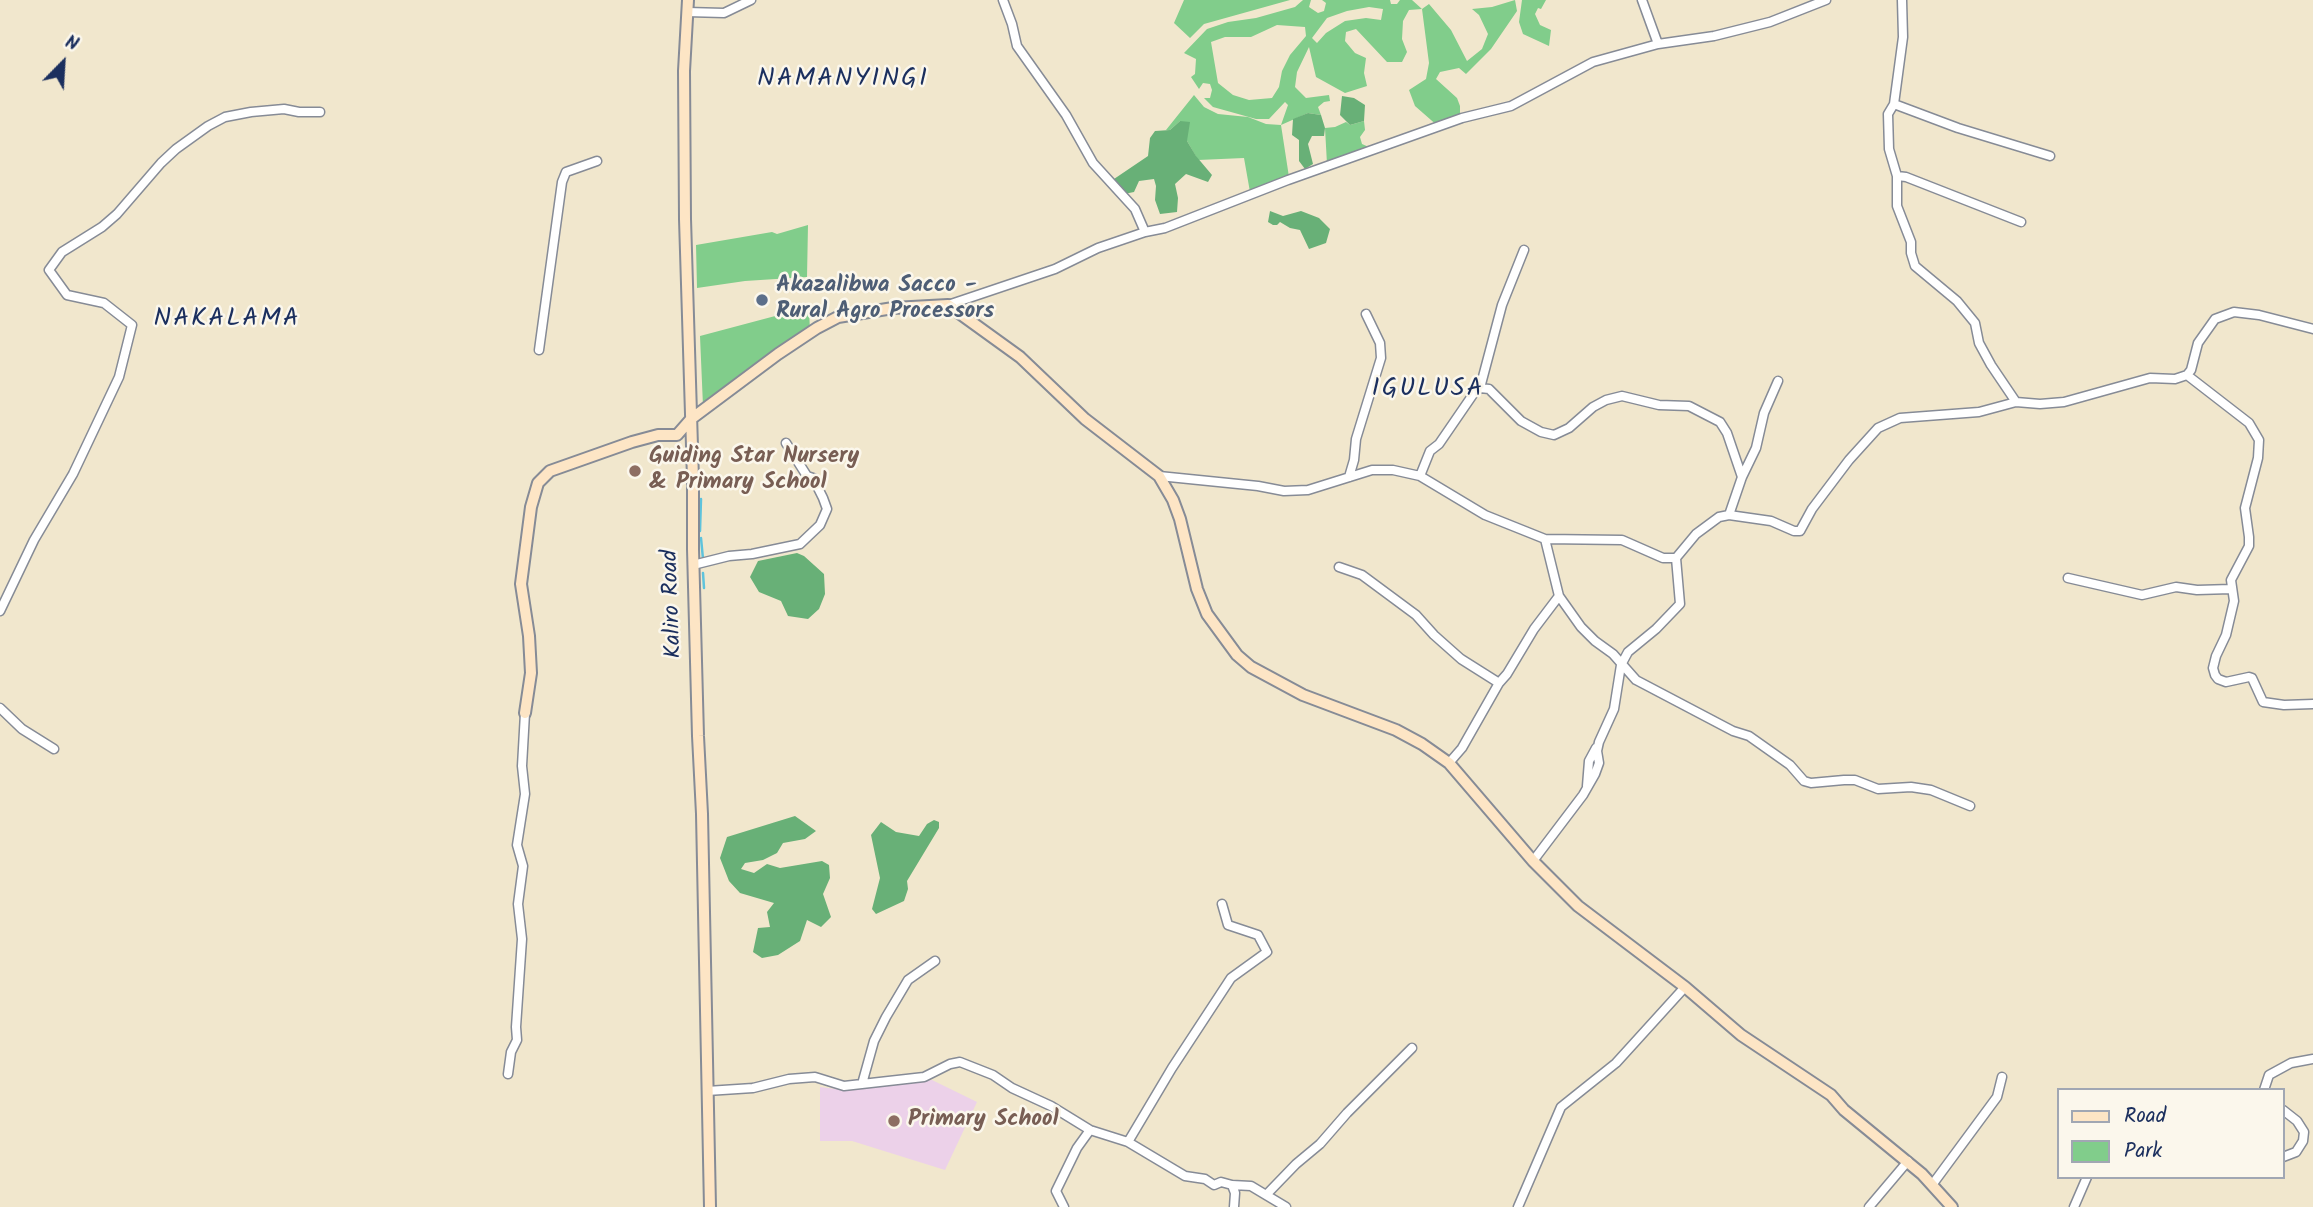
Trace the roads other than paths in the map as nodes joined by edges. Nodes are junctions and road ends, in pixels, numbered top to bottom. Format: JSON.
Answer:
{"nodes":[{"id":1,"x":688,"y":0,"type":"edge"},
{"id":2,"x":751,"y":0,"type":"edge"},
{"id":3,"x":1003,"y":0,"type":"edge"},
{"id":4,"x":1642,"y":0,"type":"edge"},
{"id":5,"x":1826,"y":0,"type":"edge"},
{"id":6,"x":1902,"y":0,"type":"edge"},
{"id":7,"x":687,"y":12,"type":"junction"},
{"id":8,"x":1658,"y":44,"type":"junction"},
{"id":9,"x":1894,"y":104,"type":"junction"},
{"id":10,"x":320,"y":112,"type":"dead end"},
{"id":11,"x":2050,"y":156,"type":"dead end"},
{"id":12,"x":597,"y":161,"type":"dead end"},
{"id":13,"x":1897,"y":176,"type":"junction"},
{"id":14,"x":2021,"y":222,"type":"dead end"},
{"id":15,"x":1145,"y":232,"type":"junction"},
{"id":16,"x":1524,"y":250,"type":"dead end"},
{"id":17,"x":948,"y":305,"type":"junction"},
{"id":18,"x":1366,"y":314,"type":"dead end"},
{"id":19,"x":2313,"y":329,"type":"edge"},
{"id":20,"x":539,"y":350,"type":"dead end"},
{"id":21,"x":2187,"y":375,"type":"junction"},
{"id":22,"x":1778,"y":381,"type":"dead end"},
{"id":23,"x":1480,"y":388,"type":"junction"},
{"id":24,"x":2016,"y":402,"type":"junction"},
{"id":25,"x":691,"y":419,"type":"junction"},
{"id":26,"x":786,"y":443,"type":"dead end"},
{"id":27,"x":1159,"y":476,"type":"junction"},
{"id":28,"x":1420,"y":476,"type":"junction"},
{"id":29,"x":1349,"y":477,"type":"junction"},
{"id":30,"x":1742,"y":477,"type":"junction"},
{"id":31,"x":1729,"y":515,"type":"junction"},
{"id":32,"x":1545,"y":539,"type":"junction"},
{"id":33,"x":1676,"y":558,"type":"junction"},
{"id":34,"x":694,"y":565,"type":"junction"},
{"id":35,"x":1339,"y":567,"type":"dead end"},
{"id":36,"x":2068,"y":578,"type":"dead end"},
{"id":37,"x":2231,"y":589,"type":"junction"},
{"id":38,"x":1559,"y":596,"type":"junction"},
{"id":39,"x":0,"y":611,"type":"edge"},
{"id":40,"x":1621,"y":665,"type":"junction"},
{"id":41,"x":1499,"y":683,"type":"junction"},
{"id":42,"x":2313,"y":704,"type":"edge"},
{"id":43,"x":0,"y":708,"type":"edge"},
{"id":44,"x":525,"y":713,"type":"joint"},
{"id":45,"x":54,"y":749,"type":"dead end"},
{"id":46,"x":1450,"y":763,"type":"junction"},
{"id":47,"x":1970,"y":806,"type":"dead end"},
{"id":48,"x":1533,"y":861,"type":"junction"},
{"id":49,"x":1222,"y":904,"type":"dead end"},
{"id":50,"x":935,"y":961,"type":"dead end"},
{"id":51,"x":1685,"y":987,"type":"junction"},
{"id":52,"x":1412,"y":1048,"type":"dead end"},
{"id":53,"x":2313,"y":1059,"type":"edge"},
{"id":54,"x":509,"y":1074,"type":"dead end"},
{"id":55,"x":2002,"y":1077,"type":"dead end"},
{"id":56,"x":862,"y":1084,"type":"junction"},
{"id":57,"x":2265,"y":1088,"type":"edge"},
{"id":58,"x":707,"y":1091,"type":"junction"},
{"id":59,"x":2285,"y":1112,"type":"edge"},
{"id":60,"x":1090,"y":1129,"type":"junction"},
{"id":61,"x":1128,"y":1142,"type":"junction"},
{"id":62,"x":2285,"y":1156,"type":"edge"},
{"id":63,"x":1908,"y":1161,"type":"junction"},
{"id":64,"x":2086,"y":1179,"type":"edge"},
{"id":65,"x":1232,"y":1185,"type":"junction"},
{"id":66,"x":1932,"y":1185,"type":"junction"},
{"id":67,"x":1267,"y":1194,"type":"junction"},
{"id":68,"x":710,"y":1207,"type":"edge"},
{"id":69,"x":1064,"y":1207,"type":"edge"},
{"id":70,"x":1234,"y":1207,"type":"edge"},
{"id":71,"x":1286,"y":1207,"type":"edge"},
{"id":72,"x":1518,"y":1207,"type":"edge"},
{"id":73,"x":1869,"y":1207,"type":"edge"},
{"id":74,"x":1952,"y":1207,"type":"edge"},
{"id":75,"x":2074,"y":1207,"type":"edge"}],
"edges":[{"from":1,"to":7,"type":"street","name":"Kaliro Road"},
{"from":2,"to":7,"type":"street"},
{"from":3,"to":15,"type":"street"},
{"from":4,"to":8,"type":"street"},
{"from":5,"to":8,"type":"street"},
{"from":6,"to":9,"type":"street"},
{"from":7,"to":25,"type":"street","name":"Kaliro Road"},
{"from":8,"to":15,"type":"street"},
{"from":9,"to":11,"type":"street"},
{"from":9,"to":13,"type":"street"},
{"from":10,"to":39,"type":"street"},
{"from":12,"to":20,"type":"street"},
{"from":13,"to":14,"type":"street"},
{"from":13,"to":24,"type":"street"},
{"from":15,"to":17,"type":"street"},
{"from":16,"to":23,"type":"street"},
{"from":17,"to":25,"type":"street"},
{"from":17,"to":27,"type":"street"},
{"from":18,"to":29,"type":"street"},
{"from":19,"to":21,"type":"street"},
{"from":21,"to":24,"type":"street"},
{"from":21,"to":37,"type":"street"},
{"from":22,"to":30,"type":"street"},
{"from":23,"to":28,"type":"street"},
{"from":23,"to":30,"type":"street"},
{"from":24,"to":31,"type":"street"},
{"from":25,"to":34,"type":"street","name":"Kaliro Road"},
{"from":25,"to":44,"type":"street"},
{"from":26,"to":34,"type":"street"},
{"from":27,"to":29,"type":"street"},
{"from":27,"to":46,"type":"street"},
{"from":28,"to":29,"type":"street"},
{"from":28,"to":32,"type":"street"},
{"from":30,"to":31,"type":"street"},
{"from":31,"to":33,"type":"street"},
{"from":32,"to":33,"type":"street"},
{"from":32,"to":38,"type":"street"},
{"from":33,"to":40,"type":"street"},
{"from":34,"to":58,"type":"street","name":"Kaliro Road"},
{"from":35,"to":41,"type":"street"},
{"from":36,"to":37,"type":"street"},
{"from":37,"to":42,"type":"street"},
{"from":38,"to":40,"type":"street"},
{"from":38,"to":41,"type":"street"},
{"from":40,"to":47,"type":"street"},
{"from":40,"to":48,"type":"street"},
{"from":41,"to":46,"type":"street"},
{"from":43,"to":45,"type":"street"},
{"from":44,"to":54,"type":"street"},
{"from":46,"to":48,"type":"street"},
{"from":48,"to":51,"type":"street"},
{"from":49,"to":61,"type":"street"},
{"from":50,"to":56,"type":"street"},
{"from":51,"to":63,"type":"street"},
{"from":51,"to":72,"type":"street"},
{"from":52,"to":67,"type":"street"},
{"from":53,"to":57,"type":"street"},
{"from":55,"to":66,"type":"street"},
{"from":56,"to":58,"type":"street"},
{"from":56,"to":60,"type":"street"},
{"from":58,"to":68,"type":"street","name":"Kaliro Road"},
{"from":59,"to":62,"type":"street"},
{"from":60,"to":61,"type":"street"},
{"from":60,"to":69,"type":"street"},
{"from":61,"to":65,"type":"street"},
{"from":63,"to":66,"type":"street"},
{"from":63,"to":73,"type":"street"},
{"from":64,"to":75,"type":"street"},
{"from":65,"to":67,"type":"street"},
{"from":65,"to":70,"type":"street"},
{"from":66,"to":74,"type":"street"},
{"from":67,"to":71,"type":"street"}]}
